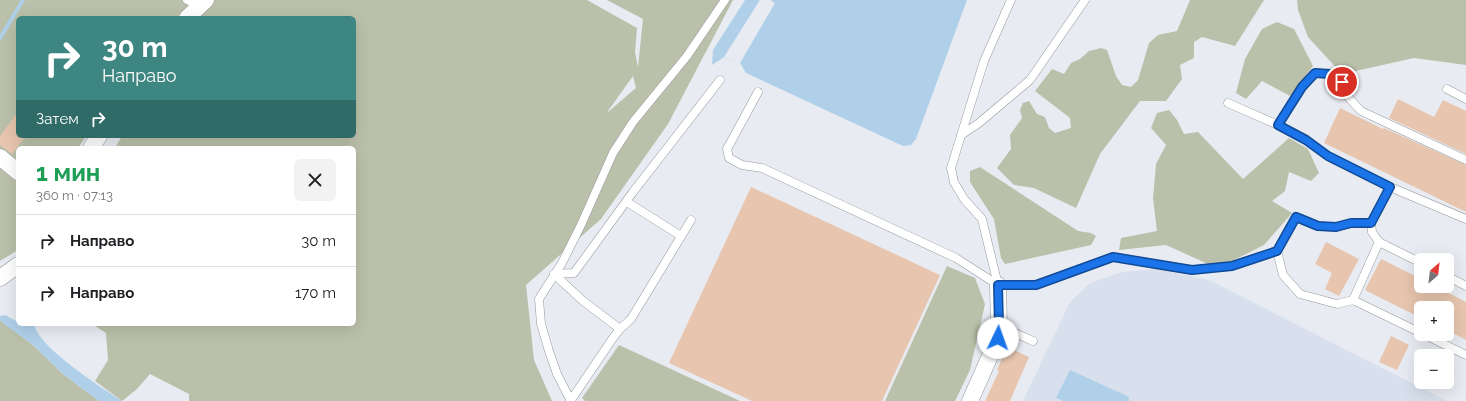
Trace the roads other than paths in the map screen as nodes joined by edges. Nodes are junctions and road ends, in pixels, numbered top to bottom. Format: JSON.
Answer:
{"nodes":[{"id":1,"x":725,"y":0,"type":"edge"},
{"id":2,"x":1011,"y":0,"type":"edge"},
{"id":3,"x":1085,"y":0,"type":"edge"},
{"id":4,"x":197,"y":2,"type":"edge"},
{"id":5,"x":188,"y":16,"type":"edge"},
{"id":6,"x":720,"y":80,"type":"dead end"},
{"id":7,"x":1447,"y":89,"type":"dead end"},
{"id":8,"x":758,"y":92,"type":"dead end"},
{"id":9,"x":1466,"y":99,"type":"edge"},
{"id":10,"x":1228,"y":103,"type":"dead end"},
{"id":11,"x":1278,"y":125,"type":"junction"},
{"id":12,"x":961,"y":135,"type":"junction"},
{"id":13,"x":0,"y":157,"type":"edge"},
{"id":14,"x":1466,"y":160,"type":"edge"},
{"id":15,"x":16,"y":170,"type":"edge"},
{"id":16,"x":1390,"y":187,"type":"junction"},
{"id":17,"x":627,"y":202,"type":"junction"},
{"id":18,"x":1466,"y":219,"type":"edge"},
{"id":19,"x":691,"y":220,"type":"dead end"},
{"id":20,"x":1371,"y":223,"type":"junction"},
{"id":21,"x":681,"y":236,"type":"junction"},
{"id":22,"x":1379,"y":242,"type":"junction"},
{"id":23,"x":1277,"y":251,"type":"junction"},
{"id":24,"x":1414,"y":260,"type":"edge"},
{"id":25,"x":16,"y":266,"type":"edge"},
{"id":26,"x":554,"y":274,"type":"junction"},
{"id":27,"x":0,"y":278,"type":"edge"},
{"id":28,"x":1454,"y":280,"type":"edge"},
{"id":29,"x":998,"y":285,"type":"junction"},
{"id":30,"x":1466,"y":286,"type":"edge"},
{"id":31,"x":1353,"y":300,"type":"junction"},
{"id":32,"x":999,"y":326,"type":"junction"},
{"id":33,"x":620,"y":329,"type":"junction"},
{"id":34,"x":1414,"y":330,"type":"edge"},
{"id":35,"x":1033,"y":341,"type":"dead end"},
{"id":36,"x":1437,"y":341,"type":"edge"},
{"id":37,"x":1466,"y":355,"type":"edge"},
{"id":38,"x":571,"y":401,"type":"edge"},
{"id":39,"x":970,"y":401,"type":"edge"}],
"edges":[{"from":1,"to":26,"type":"lane"},
{"from":2,"to":12,"type":"lane"},
{"from":3,"to":12,"type":"lane"},
{"from":4,"to":5,"type":"street"},
{"from":6,"to":17,"type":"lane"},
{"from":7,"to":9,"type":"lane"},
{"from":8,"to":29,"type":"lane"},
{"from":10,"to":11,"type":"lane"},
{"from":11,"to":14,"type":"lane"},
{"from":11,"to":16,"type":"lane"},
{"from":12,"to":29,"type":"lane"},
{"from":13,"to":15,"type":"street"},
{"from":16,"to":18,"type":"lane"},
{"from":16,"to":20,"type":"lane"},
{"from":17,"to":21,"type":"lane"},
{"from":17,"to":26,"type":"lane"},
{"from":19,"to":21,"type":"lane"},
{"from":20,"to":22,"type":"lane"},
{"from":20,"to":23,"type":"lane"},
{"from":21,"to":33,"type":"lane"},
{"from":22,"to":24,"type":"lane"},
{"from":22,"to":31,"type":"lane"},
{"from":23,"to":29,"type":"lane"},
{"from":23,"to":31,"type":"lane"},
{"from":25,"to":27,"type":"street"},
{"from":26,"to":33,"type":"lane"},
{"from":26,"to":38,"type":"lane"},
{"from":28,"to":30,"type":"lane"},
{"from":29,"to":32,"type":"street"},
{"from":31,"to":34,"type":"lane"},
{"from":32,"to":35,"type":"lane"},
{"from":32,"to":39,"type":"street"},
{"from":33,"to":38,"type":"lane"},
{"from":36,"to":37,"type":"lane"}]}
